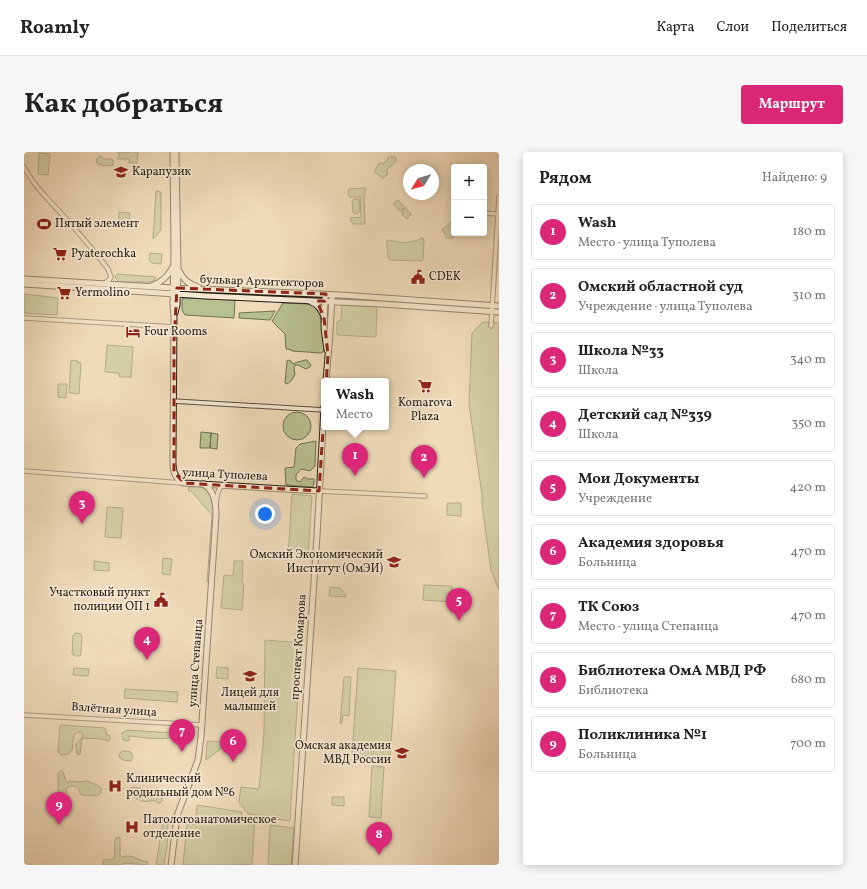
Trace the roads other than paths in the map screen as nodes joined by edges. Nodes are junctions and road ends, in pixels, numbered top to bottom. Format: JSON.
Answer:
{"nodes":[{"id":1,"x":173,"y":152,"type":"edge"},
{"id":2,"x":176,"y":152,"type":"edge"},
{"id":3,"x":24,"y":167,"type":"edge"},
{"id":4,"x":499,"y":197,"type":"edge"},
{"id":5,"x":498,"y":213,"type":"edge"},
{"id":6,"x":487,"y":214,"type":"edge"},
{"id":7,"x":176,"y":267,"type":"junction"},
{"id":8,"x":111,"y":277,"type":"junction"},
{"id":9,"x":24,"y":279,"type":"edge"},
{"id":10,"x":24,"y":284,"type":"edge"},
{"id":11,"x":104,"y":284,"type":"junction"},
{"id":12,"x":119,"y":285,"type":"junction"},
{"id":13,"x":148,"y":286,"type":"junction"},
{"id":14,"x":175,"y":288,"type":"junction"},
{"id":15,"x":207,"y":289,"type":"junction"},
{"id":16,"x":175,"y":294,"type":"junction"},
{"id":17,"x":326,"y":294,"type":"junction"},
{"id":18,"x":332,"y":295,"type":"junction"},
{"id":19,"x":304,"y":300,"type":"junction"},
{"id":20,"x":325,"y":301,"type":"junction"},
{"id":21,"x":332,"y":302,"type":"junction"},
{"id":22,"x":499,"y":306,"type":"edge"},
{"id":23,"x":492,"y":308,"type":"junction"},
{"id":24,"x":499,"y":312,"type":"edge"},
{"id":25,"x":24,"y":318,"type":"edge"},
{"id":26,"x":324,"y":318,"type":"junction"},
{"id":27,"x":491,"y":326,"type":"dead end"},
{"id":28,"x":174,"y":327,"type":"junction"},
{"id":29,"x":328,"y":355,"type":"junction"},
{"id":30,"x":326,"y":378,"type":"edge"},
{"id":31,"x":173,"y":402,"type":"junction"},
{"id":32,"x":321,"y":410,"type":"edge"},
{"id":33,"x":323,"y":430,"type":"edge"},
{"id":34,"x":24,"y":472,"type":"edge"},
{"id":35,"x":175,"y":475,"type":"junction"},
{"id":36,"x":169,"y":482,"type":"junction"},
{"id":37,"x":184,"y":482,"type":"junction"},
{"id":38,"x":203,"y":484,"type":"junction"},
{"id":39,"x":223,"y":485,"type":"junction"},
{"id":40,"x":319,"y":491,"type":"junction"},
{"id":41,"x":425,"y":496,"type":"dead end"},
{"id":42,"x":216,"y":507,"type":"junction"},
{"id":43,"x":24,"y":715,"type":"edge"},
{"id":44,"x":202,"y":726,"type":"junction"},
{"id":45,"x":171,"y":865,"type":"edge"},
{"id":46,"x":295,"y":865,"type":"edge"}],
"edges":[{"from":1,"to":7,"type":"main road"},
{"from":2,"to":7,"type":"main road"},
{"from":3,"to":8,"type":"street"},
{"from":4,"to":5,"type":"street"},
{"from":5,"to":6,"type":"street"},
{"from":5,"to":23,"type":"street"},
{"from":7,"to":13,"type":"main road"},
{"from":7,"to":14,"type":"main road"},
{"from":7,"to":15,"type":"main road"},
{"from":8,"to":11,"type":"street"},
{"from":8,"to":12,"type":"street"},
{"from":9,"to":11,"type":"main road","name":"бульвар Архитекторов"},
{"from":10,"to":16,"type":"main road","name":"бульвар Архитекторов"},
{"from":11,"to":12,"type":"main road","name":"бульвар Архитекторов"},
{"from":12,"to":13,"type":"main road","name":"бульвар Архитекторов"},
{"from":13,"to":14,"type":"main road","name":"бульвар Архитекторов"},
{"from":14,"to":15,"type":"main road","name":"бульвар Архитекторов"},
{"from":14,"to":16,"type":"main road"},
{"from":15,"to":17,"type":"main road","name":"бульвар Архитекторов"},
{"from":16,"to":19,"type":"main road","name":"бульвар Архитекторов"},
{"from":16,"to":28,"type":"main road"},
{"from":17,"to":18,"type":"main road","name":"бульвар Архитекторов"},
{"from":17,"to":20,"type":"main road"},
{"from":18,"to":21,"type":"main road"},
{"from":18,"to":23,"type":"main road","name":"бульвар Архитекторов"},
{"from":19,"to":20,"type":"main road","name":"бульвар Архитекторов"},
{"from":19,"to":26,"type":"main road"},
{"from":20,"to":21,"type":"main road","name":"бульвар Архитекторов"},
{"from":20,"to":26,"type":"main road"},
{"from":21,"to":23,"type":"main road","name":"бульвар Архитекторов"},
{"from":21,"to":29,"type":"main road"},
{"from":22,"to":23,"type":"main road","name":"бульвар Архитекторов"},
{"from":23,"to":24,"type":"main road","name":"бульвар Архитекторов"},
{"from":23,"to":27,"type":"street"},
{"from":25,"to":28,"type":"street"},
{"from":26,"to":29,"type":"main road"},
{"from":28,"to":31,"type":"main road"},
{"from":29,"to":30,"type":"main road"},
{"from":31,"to":32,"type":"street"},
{"from":31,"to":35,"type":"main road"},
{"from":33,"to":40,"type":"main road","name":"проспект Комарова"},
{"from":34,"to":36,"type":"street","name":"улица Туполева"},
{"from":35,"to":36,"type":"street"},
{"from":35,"to":37,"type":"main road"},
{"from":36,"to":37,"type":"street","name":"улица Туполева"},
{"from":37,"to":38,"type":"main road","name":"улица Туполева"},
{"from":38,"to":39,"type":"main road","name":"улица Туполева"},
{"from":38,"to":42,"type":"main road","name":"улица Степанца"},
{"from":39,"to":40,"type":"main road","name":"улица Туполева"},
{"from":39,"to":42,"type":"street","name":"улица Степанца"},
{"from":40,"to":41,"type":"street","name":"улица Туполева"},
{"from":40,"to":46,"type":"main road","name":"проспект Комарова"},
{"from":42,"to":44,"type":"main road","name":"улица Степанца"},
{"from":43,"to":44,"type":"street","name":"Взлётная улица"},
{"from":44,"to":45,"type":"main road","name":"улица Степанца"}]}
